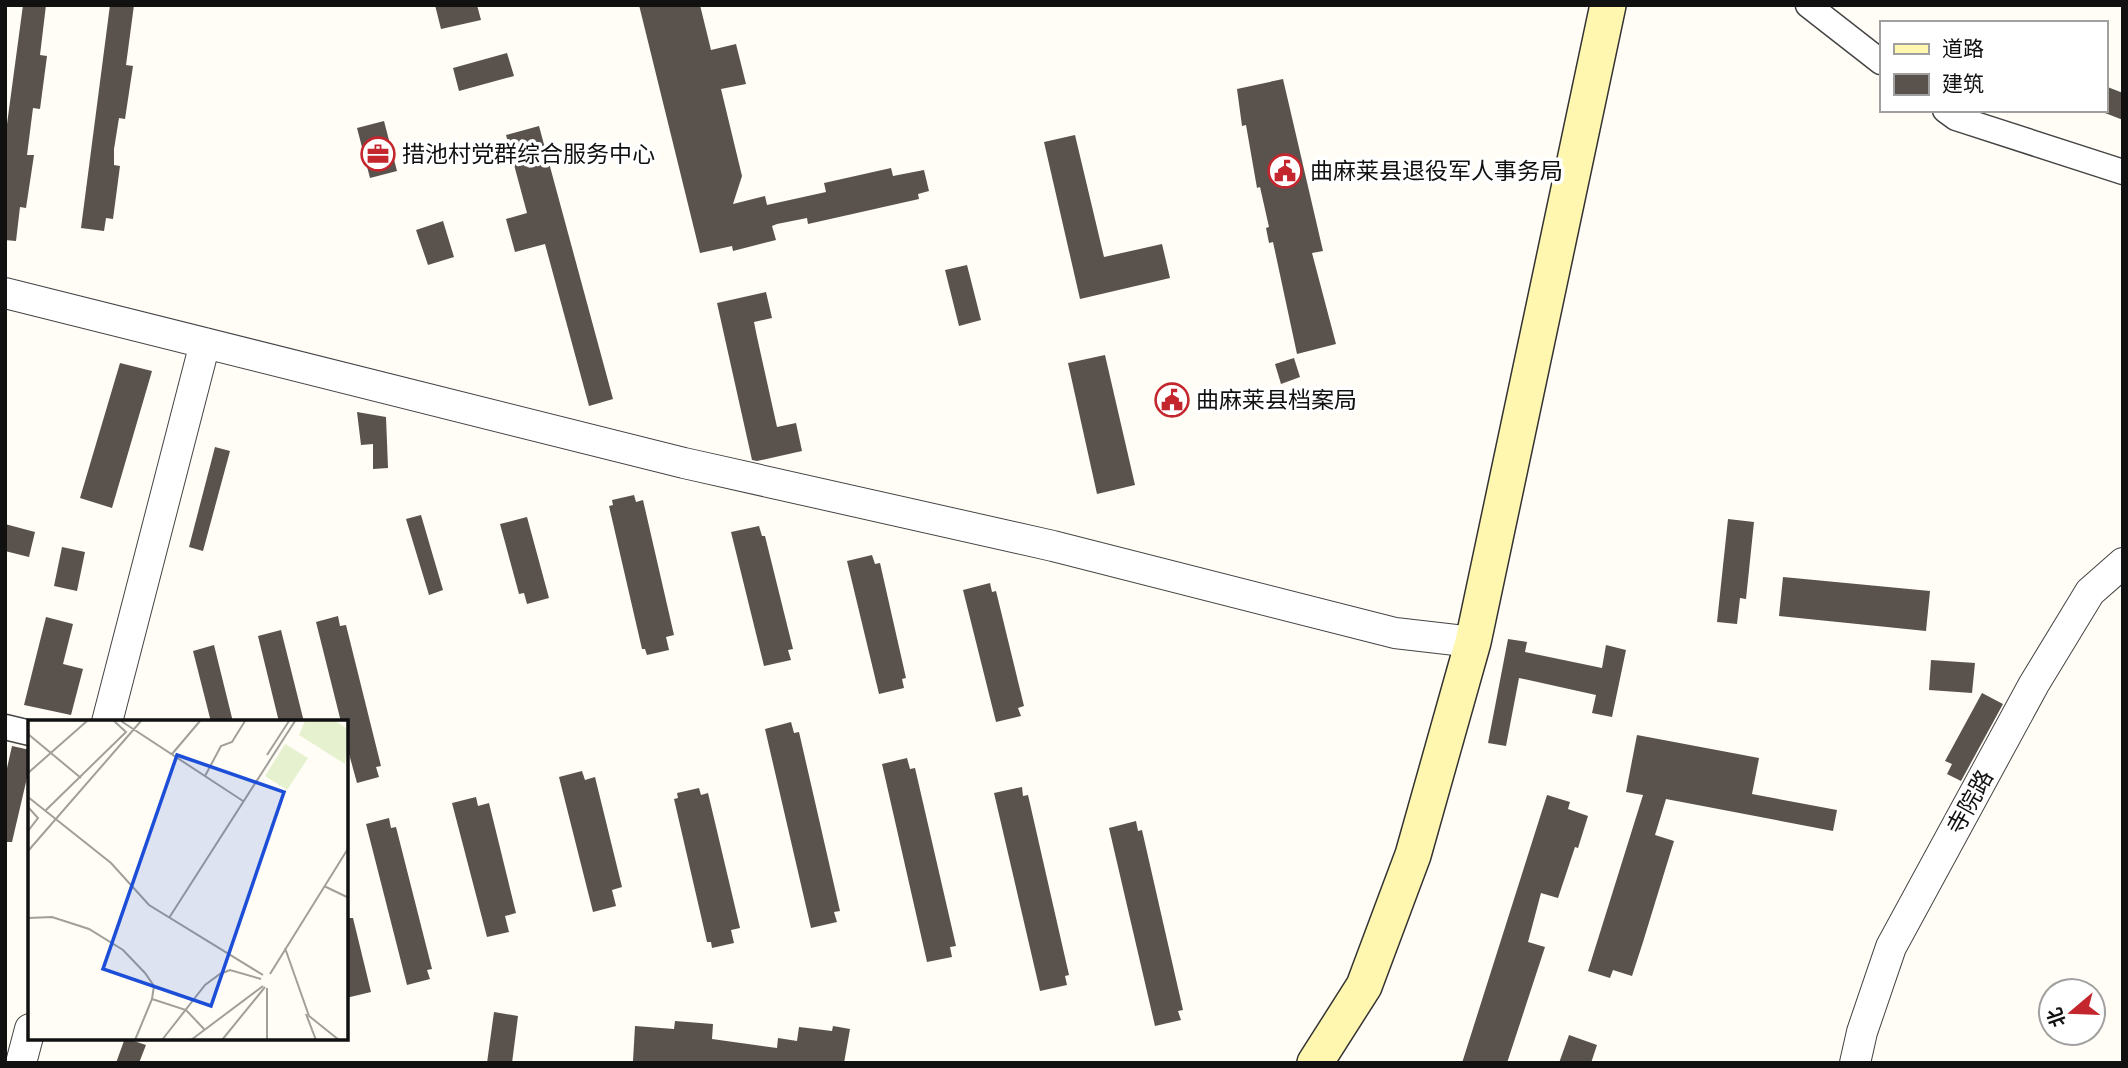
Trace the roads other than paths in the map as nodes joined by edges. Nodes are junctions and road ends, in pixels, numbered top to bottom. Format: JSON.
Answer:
{"nodes":[{"id":1,"x":1608,"y":5,"type":"edge"},
{"id":2,"x":1808,"y":5,"type":"edge"},
{"id":3,"x":1880,"y":61,"type":"edge"},
{"id":4,"x":1948,"y":112,"type":"edge"},
{"id":5,"x":2123,"y":172,"type":"edge"},
{"id":6,"x":5,"y":293,"type":"edge"},
{"id":7,"x":205,"y":343,"type":"junction"},
{"id":8,"x":2123,"y":563,"type":"edge"},
{"id":9,"x":1473,"y":642,"type":"junction"},
{"id":10,"x":108,"y":720,"type":"edge"},
{"id":11,"x":5,"y":727,"type":"edge"},
{"id":12,"x":28,"y":733,"type":"edge"},
{"id":13,"x":28,"y":1037,"type":"edge"},
{"id":14,"x":21,"y":1063,"type":"edge"},
{"id":15,"x":1315,"y":1063,"type":"edge"},
{"id":16,"x":1855,"y":1063,"type":"edge"}],
"edges":[{"from":1,"to":9,"type":"main road"},
{"from":2,"to":3,"type":"street"},
{"from":4,"to":5,"type":"street"},
{"from":6,"to":7,"type":"street"},
{"from":7,"to":9,"type":"street"},
{"from":7,"to":10,"type":"street"},
{"from":8,"to":16,"type":"street","name":"寺院路"},
{"from":9,"to":15,"type":"main road"},
{"from":11,"to":12,"type":"street"},
{"from":13,"to":14,"type":"street"}]}
